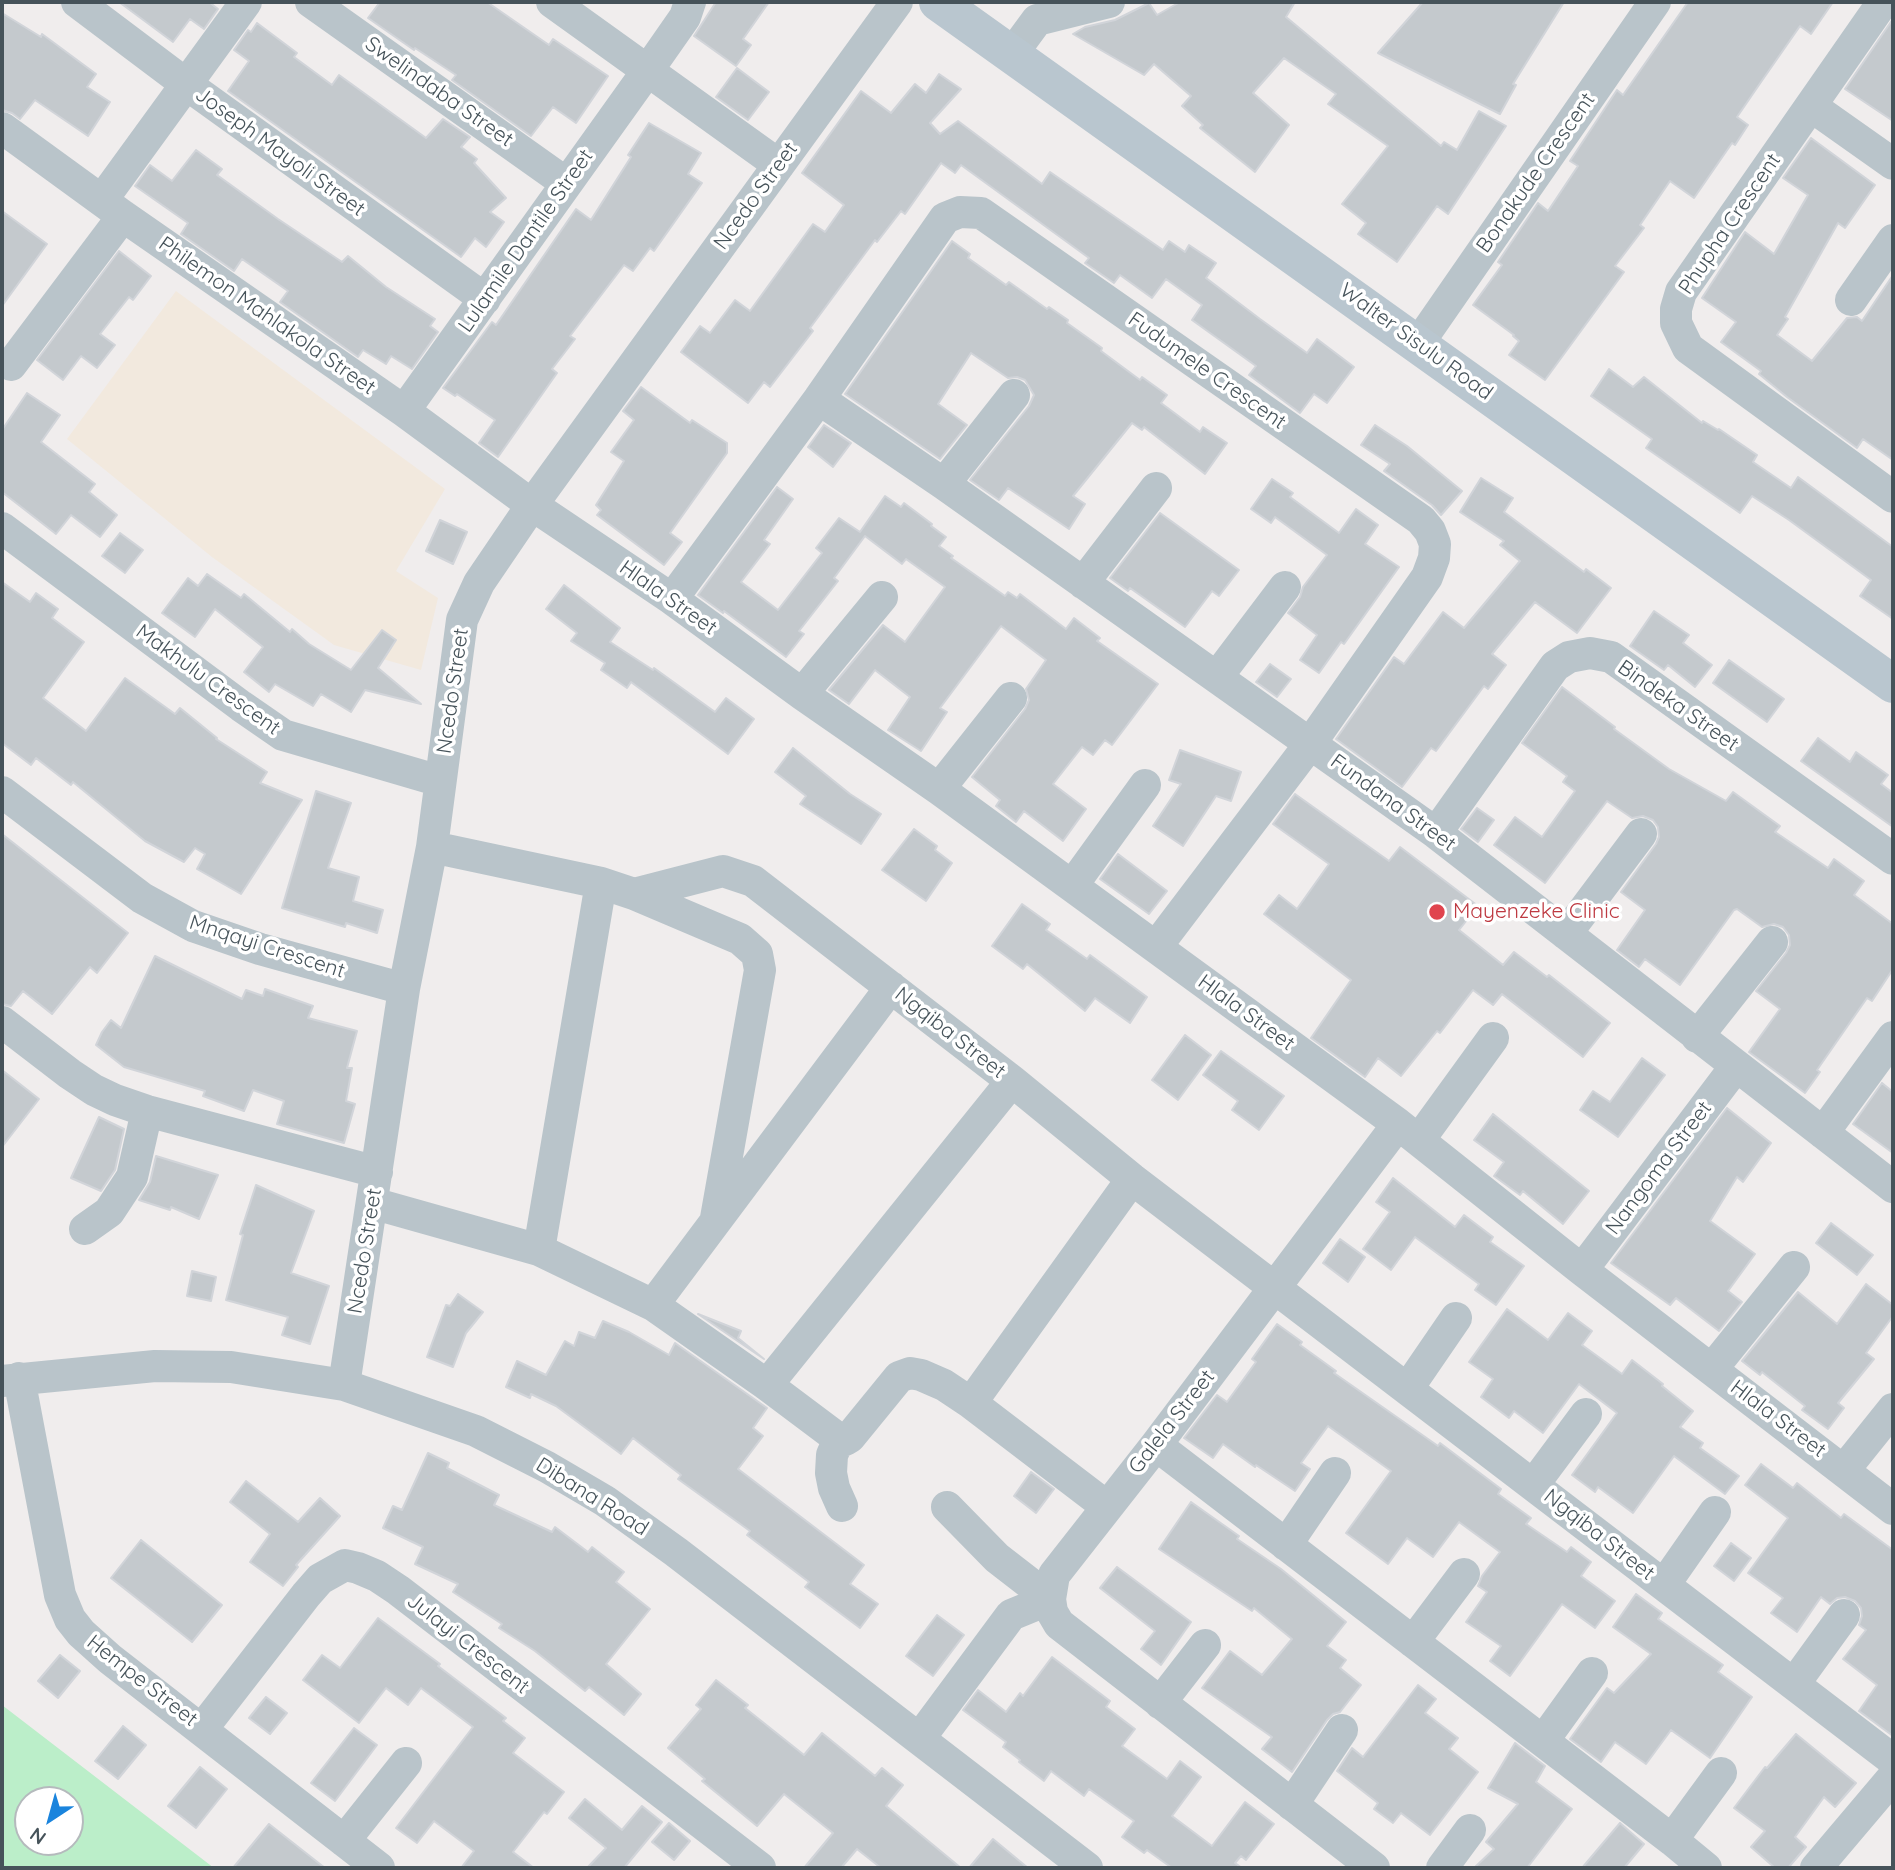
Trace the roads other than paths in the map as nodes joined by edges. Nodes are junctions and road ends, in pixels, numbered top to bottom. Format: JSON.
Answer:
{"nodes":[{"id":1,"x":77,"y":2,"type":"edge"},
{"id":2,"x":246,"y":2,"type":"edge"},
{"id":3,"x":311,"y":2,"type":"edge"},
{"id":4,"x":552,"y":2,"type":"edge"},
{"id":5,"x":690,"y":2,"type":"edge"},
{"id":6,"x":897,"y":2,"type":"edge"},
{"id":7,"x":1109,"y":2,"type":"edge"},
{"id":8,"x":1655,"y":2,"type":"edge"},
{"id":9,"x":1883,"y":2,"type":"edge"},
{"id":10,"x":944,"y":4,"type":"edge"},
{"id":11,"x":1012,"y":54,"type":"junction"},
{"id":12,"x":648,"y":71,"type":"junction"},
{"id":13,"x":186,"y":84,"type":"junction"},
{"id":14,"x":1811,"y":106,"type":"junction"},
{"id":15,"x":4,"y":136,"type":"edge"},
{"id":16,"x":1893,"y":164,"type":"edge"},
{"id":17,"x":779,"y":165,"type":"junction"},
{"id":18,"x":566,"y":183,"type":"junction"},
{"id":19,"x":113,"y":208,"type":"junction"},
{"id":20,"x":1893,"y":240,"type":"edge"},
{"id":21,"x":485,"y":299,"type":"junction"},
{"id":22,"x":1851,"y":300,"type":"dead end"},
{"id":23,"x":1418,"y":344,"type":"junction"},
{"id":24,"x":11,"y":365,"type":"dead end"},
{"id":25,"x":1014,"y":395,"type":"dead end"},
{"id":26,"x":819,"y":399,"type":"junction"},
{"id":27,"x":404,"y":411,"type":"junction"},
{"id":28,"x":944,"y":484,"type":"junction"},
{"id":29,"x":1156,"y":488,"type":"dead end"},
{"id":30,"x":1893,"y":497,"type":"edge"},
{"id":31,"x":533,"y":505,"type":"junction"},
{"id":32,"x":2,"y":528,"type":"edge"},
{"id":33,"x":1083,"y":583,"type":"junction"},
{"id":34,"x":1285,"y":587,"type":"dead end"},
{"id":35,"x":882,"y":597,"type":"dead end"},
{"id":36,"x":672,"y":599,"type":"junction"},
{"id":37,"x":1217,"y":677,"type":"junction"},
{"id":38,"x":1893,"y":684,"type":"edge"},
{"id":39,"x":802,"y":694,"type":"junction"},
{"id":40,"x":1011,"y":698,"type":"dead end"},
{"id":41,"x":1310,"y":744,"type":"junction"},
{"id":42,"x":440,"y":782,"type":"junction"},
{"id":43,"x":1145,"y":785,"type":"dead end"},
{"id":44,"x":939,"y":789,"type":"junction"},
{"id":45,"x":2,"y":792,"type":"edge"},
{"id":46,"x":1436,"y":833,"type":"junction"},
{"id":47,"x":1641,"y":834,"type":"dead end"},
{"id":48,"x":432,"y":847,"type":"junction"},
{"id":49,"x":1893,"y":859,"type":"edge"},
{"id":50,"x":601,"y":883,"type":"junction"},
{"id":51,"x":1072,"y":886,"type":"junction"},
{"id":52,"x":634,"y":894,"type":"junction"},
{"id":53,"x":1566,"y":934,"type":"junction"},
{"id":54,"x":1772,"y":942,"type":"dead end"},
{"id":55,"x":1156,"y":947,"type":"junction"},
{"id":56,"x":891,"y":987,"type":"junction"},
{"id":57,"x":404,"y":989,"type":"junction"},
{"id":58,"x":2,"y":1021,"type":"edge"},
{"id":59,"x":1697,"y":1037,"type":"junction"},
{"id":60,"x":1893,"y":1037,"type":"edge"},
{"id":61,"x":1493,"y":1038,"type":"dead end"},
{"id":62,"x":1736,"y":1066,"type":"junction"},
{"id":63,"x":1012,"y":1081,"type":"junction"},
{"id":64,"x":147,"y":1111,"type":"junction"},
{"id":65,"x":1409,"y":1132,"type":"junction"},
{"id":66,"x":1823,"y":1133,"type":"junction"},
{"id":67,"x":377,"y":1172,"type":"junction"},
{"id":68,"x":1132,"y":1179,"type":"junction"},
{"id":69,"x":1893,"y":1187,"type":"edge"},
{"id":70,"x":372,"y":1203,"type":"junction"},
{"id":71,"x":716,"y":1218,"type":"junction"},
{"id":72,"x":85,"y":1229,"type":"dead end"},
{"id":73,"x":538,"y":1250,"type":"junction"},
{"id":74,"x":1794,"y":1267,"type":"dead end"},
{"id":75,"x":1583,"y":1270,"type":"junction"},
{"id":76,"x":1275,"y":1286,"type":"junction"},
{"id":77,"x":653,"y":1304,"type":"junction"},
{"id":78,"x":1456,"y":1318,"type":"dead end"},
{"id":79,"x":1712,"y":1369,"type":"junction"},
{"id":80,"x":10,"y":1380,"type":"edge"},
{"id":81,"x":344,"y":1385,"type":"junction"},
{"id":82,"x":767,"y":1385,"type":"junction"},
{"id":83,"x":1408,"y":1388,"type":"junction"},
{"id":84,"x":971,"y":1403,"type":"junction"},
{"id":85,"x":1893,"y":1409,"type":"edge"},
{"id":86,"x":1586,"y":1414,"type":"dead end"},
{"id":87,"x":839,"y":1439,"type":"junction"},
{"id":88,"x":1156,"y":1446,"type":"junction"},
{"id":89,"x":1844,"y":1469,"type":"junction"},
{"id":90,"x":1335,"y":1473,"type":"dead end"},
{"id":91,"x":1534,"y":1484,"type":"junction"},
{"id":92,"x":842,"y":1506,"type":"dead end"},
{"id":93,"x":1106,"y":1506,"type":"junction"},
{"id":94,"x":947,"y":1507,"type":"dead end"},
{"id":95,"x":1893,"y":1509,"type":"edge"},
{"id":96,"x":1716,"y":1512,"type":"dead end"},
{"id":97,"x":1286,"y":1545,"type":"junction"},
{"id":98,"x":1464,"y":1574,"type":"dead end"},
{"id":99,"x":1664,"y":1585,"type":"junction"},
{"id":100,"x":1050,"y":1599,"type":"junction"},
{"id":101,"x":1844,"y":1615,"type":"dead end"},
{"id":102,"x":1413,"y":1642,"type":"junction"},
{"id":103,"x":1205,"y":1645,"type":"dead end"},
{"id":104,"x":1592,"y":1674,"type":"dead end"},
{"id":105,"x":1794,"y":1684,"type":"junction"},
{"id":106,"x":1160,"y":1703,"type":"junction"},
{"id":107,"x":202,"y":1729,"type":"junction"},
{"id":108,"x":1342,"y":1730,"type":"dead end"},
{"id":109,"x":919,"y":1740,"type":"junction"},
{"id":110,"x":1543,"y":1741,"type":"junction"},
{"id":111,"x":1893,"y":1760,"type":"edge"},
{"id":112,"x":406,"y":1763,"type":"dead end"},
{"id":113,"x":1721,"y":1773,"type":"dead end"},
{"id":114,"x":1893,"y":1777,"type":"edge"},
{"id":115,"x":1292,"y":1805,"type":"junction"},
{"id":116,"x":1471,"y":1830,"type":"dead end"},
{"id":117,"x":1672,"y":1840,"type":"junction"},
{"id":118,"x":344,"y":1841,"type":"junction"},
{"id":119,"x":379,"y":1868,"type":"edge"},
{"id":120,"x":760,"y":1868,"type":"edge"},
{"id":121,"x":1087,"y":1868,"type":"edge"},
{"id":122,"x":1374,"y":1868,"type":"edge"},
{"id":123,"x":1442,"y":1868,"type":"edge"},
{"id":124,"x":1706,"y":1868,"type":"edge"},
{"id":125,"x":1816,"y":1868,"type":"edge"}],
"edges":[{"from":1,"to":13,"type":"street","name":"Joseph Mayoli Street"},
{"from":2,"to":13,"type":"street"},
{"from":3,"to":18,"type":"street","name":"Swelindaba Street"},
{"from":4,"to":12,"type":"street"},
{"from":5,"to":12,"type":"street","name":"Lulamile Dantile Street"},
{"from":6,"to":17,"type":"street","name":"Ncedo Street"},
{"from":7,"to":11,"type":"street"},
{"from":8,"to":23,"type":"street","name":"Bonakude Crescent"},
{"from":9,"to":14,"type":"street","name":"Phupha Crescent"},
{"from":10,"to":11,"type":"street","name":"Walter Sisulu Road"},
{"from":11,"to":23,"type":"street","name":"Walter Sisulu Road"},
{"from":12,"to":17,"type":"street"},
{"from":12,"to":18,"type":"street","name":"Lulamile Dantile Street"},
{"from":13,"to":19,"type":"street"},
{"from":13,"to":21,"type":"street","name":"Joseph Mayoli Street"},
{"from":14,"to":16,"type":"street"},
{"from":14,"to":30,"type":"street","name":"Phupha Crescent"},
{"from":15,"to":19,"type":"street","name":"Philemon Mahlakola Street"},
{"from":17,"to":31,"type":"street","name":"Ncedo Street"},
{"from":18,"to":21,"type":"street","name":"Lulamile Dantile Street"},
{"from":19,"to":24,"type":"street"},
{"from":19,"to":27,"type":"street","name":"Philemon Mahlakola Street"},
{"from":20,"to":22,"type":"street"},
{"from":21,"to":27,"type":"street","name":"Lulamile Dantile Street"},
{"from":23,"to":38,"type":"street","name":"Walter Sisulu Road"},
{"from":25,"to":28,"type":"street"},
{"from":26,"to":28,"type":"street","name":"Fundana Street"},
{"from":26,"to":36,"type":"street","name":"Fudumele Crescent"},
{"from":26,"to":41,"type":"street","name":"Fudumele Crescent"},
{"from":27,"to":31,"type":"street","name":"Philemon Mahlakola Street"},
{"from":28,"to":33,"type":"street","name":"Fundana Street"},
{"from":29,"to":33,"type":"street"},
{"from":31,"to":36,"type":"street","name":"Hlala Street"},
{"from":31,"to":42,"type":"street","name":"Ncedo Street"},
{"from":32,"to":42,"type":"street","name":"Makhulu Crescent"},
{"from":33,"to":37,"type":"street","name":"Fundana Street"},
{"from":34,"to":37,"type":"street"},
{"from":35,"to":39,"type":"street"},
{"from":36,"to":39,"type":"street","name":"Hlala Street"},
{"from":37,"to":41,"type":"street","name":"Fundana Street"},
{"from":39,"to":44,"type":"street","name":"Hlala Street"},
{"from":40,"to":44,"type":"street"},
{"from":41,"to":46,"type":"street","name":"Fundana Street"},
{"from":41,"to":55,"type":"street","name":"Fudumele Crescent"},
{"from":42,"to":48,"type":"street","name":"Ncedo Street"},
{"from":43,"to":51,"type":"street"},
{"from":44,"to":51,"type":"street","name":"Hlala Street"},
{"from":45,"to":57,"type":"street","name":"Mnqayi Crescent"},
{"from":46,"to":49,"type":"street","name":"Bindeka Street"},
{"from":46,"to":53,"type":"street","name":"Fundana Street"},
{"from":47,"to":53,"type":"street"},
{"from":48,"to":50,"type":"street"},
{"from":48,"to":57,"type":"street","name":"Ncedo Street"},
{"from":50,"to":52,"type":"street"},
{"from":50,"to":73,"type":"street"},
{"from":51,"to":55,"type":"street","name":"Hlala Street"},
{"from":52,"to":56,"type":"street","name":"Ngqiba Street"},
{"from":52,"to":71,"type":"street"},
{"from":53,"to":59,"type":"street","name":"Fundana Street"},
{"from":54,"to":59,"type":"street"},
{"from":55,"to":65,"type":"street","name":"Hlala Street"},
{"from":56,"to":63,"type":"street","name":"Ngqiba Street"},
{"from":56,"to":71,"type":"street"},
{"from":57,"to":67,"type":"street","name":"Ncedo Street"},
{"from":58,"to":64,"type":"street"},
{"from":59,"to":62,"type":"street","name":"Fundana Street"},
{"from":60,"to":66,"type":"street"},
{"from":61,"to":65,"type":"street"},
{"from":62,"to":66,"type":"street","name":"Fundana Street"},
{"from":62,"to":75,"type":"street","name":"Nangoma Street"},
{"from":63,"to":68,"type":"street","name":"Ngqiba Street"},
{"from":63,"to":82,"type":"street"},
{"from":64,"to":67,"type":"street"},
{"from":64,"to":72,"type":"street"},
{"from":65,"to":75,"type":"street","name":"Hlala Street"},
{"from":65,"to":76,"type":"street","name":"Galela Street"},
{"from":66,"to":69,"type":"street","name":"Fundana Street"},
{"from":67,"to":70,"type":"street","name":"Ncedo Street"},
{"from":68,"to":76,"type":"street","name":"Ngqiba Street"},
{"from":68,"to":84,"type":"street"},
{"from":70,"to":73,"type":"street"},
{"from":70,"to":81,"type":"street","name":"Ncedo Street"},
{"from":71,"to":77,"type":"street"},
{"from":73,"to":77,"type":"street"},
{"from":74,"to":79,"type":"street","name":"Hlala Street"},
{"from":75,"to":79,"type":"street","name":"Hlala Street"},
{"from":76,"to":83,"type":"street","name":"Ngqiba Street"},
{"from":76,"to":88,"type":"street","name":"Galela Street"},
{"from":77,"to":82,"type":"street"},
{"from":78,"to":83,"type":"street"},
{"from":79,"to":89,"type":"street","name":"Hlala Street"},
{"from":80,"to":81,"type":"street","name":"Dibana Road"},
{"from":80,"to":107,"type":"street","name":"Hempe Street"},
{"from":81,"to":109,"type":"street","name":"Dibana Road"},
{"from":82,"to":87,"type":"street"},
{"from":83,"to":91,"type":"street","name":"Ngqiba Street"},
{"from":84,"to":87,"type":"street"},
{"from":84,"to":93,"type":"street"},
{"from":85,"to":89,"type":"street","name":"Hlala Street"},
{"from":86,"to":91,"type":"street","name":"Ngqiba Street"},
{"from":87,"to":92,"type":"street"},
{"from":88,"to":93,"type":"street","name":"Galela Street"},
{"from":88,"to":97,"type":"street"},
{"from":89,"to":95,"type":"street","name":"Hlala Street"},
{"from":90,"to":97,"type":"street"},
{"from":91,"to":99,"type":"street","name":"Ngqiba Street"},
{"from":93,"to":100,"type":"street","name":"Galela Street"},
{"from":94,"to":100,"type":"street"},
{"from":96,"to":99,"type":"street","name":"Ngqiba Street"},
{"from":97,"to":102,"type":"street"},
{"from":98,"to":102,"type":"street"},
{"from":99,"to":105,"type":"street","name":"Ngqiba Street"},
{"from":100,"to":106,"type":"street"},
{"from":100,"to":109,"type":"street"},
{"from":101,"to":105,"type":"street"},
{"from":102,"to":110,"type":"street"},
{"from":103,"to":106,"type":"street"},
{"from":104,"to":110,"type":"street"},
{"from":105,"to":111,"type":"street","name":"Ngqiba Street"},
{"from":106,"to":115,"type":"street"},
{"from":107,"to":118,"type":"street","name":"Hempe Street"},
{"from":107,"to":120,"type":"street","name":"Julayi Crescent"},
{"from":108,"to":115,"type":"street"},
{"from":109,"to":121,"type":"street","name":"Dibana Road"},
{"from":110,"to":117,"type":"street"},
{"from":112,"to":118,"type":"street"},
{"from":113,"to":117,"type":"street"},
{"from":114,"to":125,"type":"street"},
{"from":115,"to":122,"type":"street"},
{"from":116,"to":123,"type":"street"},
{"from":117,"to":124,"type":"street"},
{"from":118,"to":119,"type":"street","name":"Hempe Street"}]}
